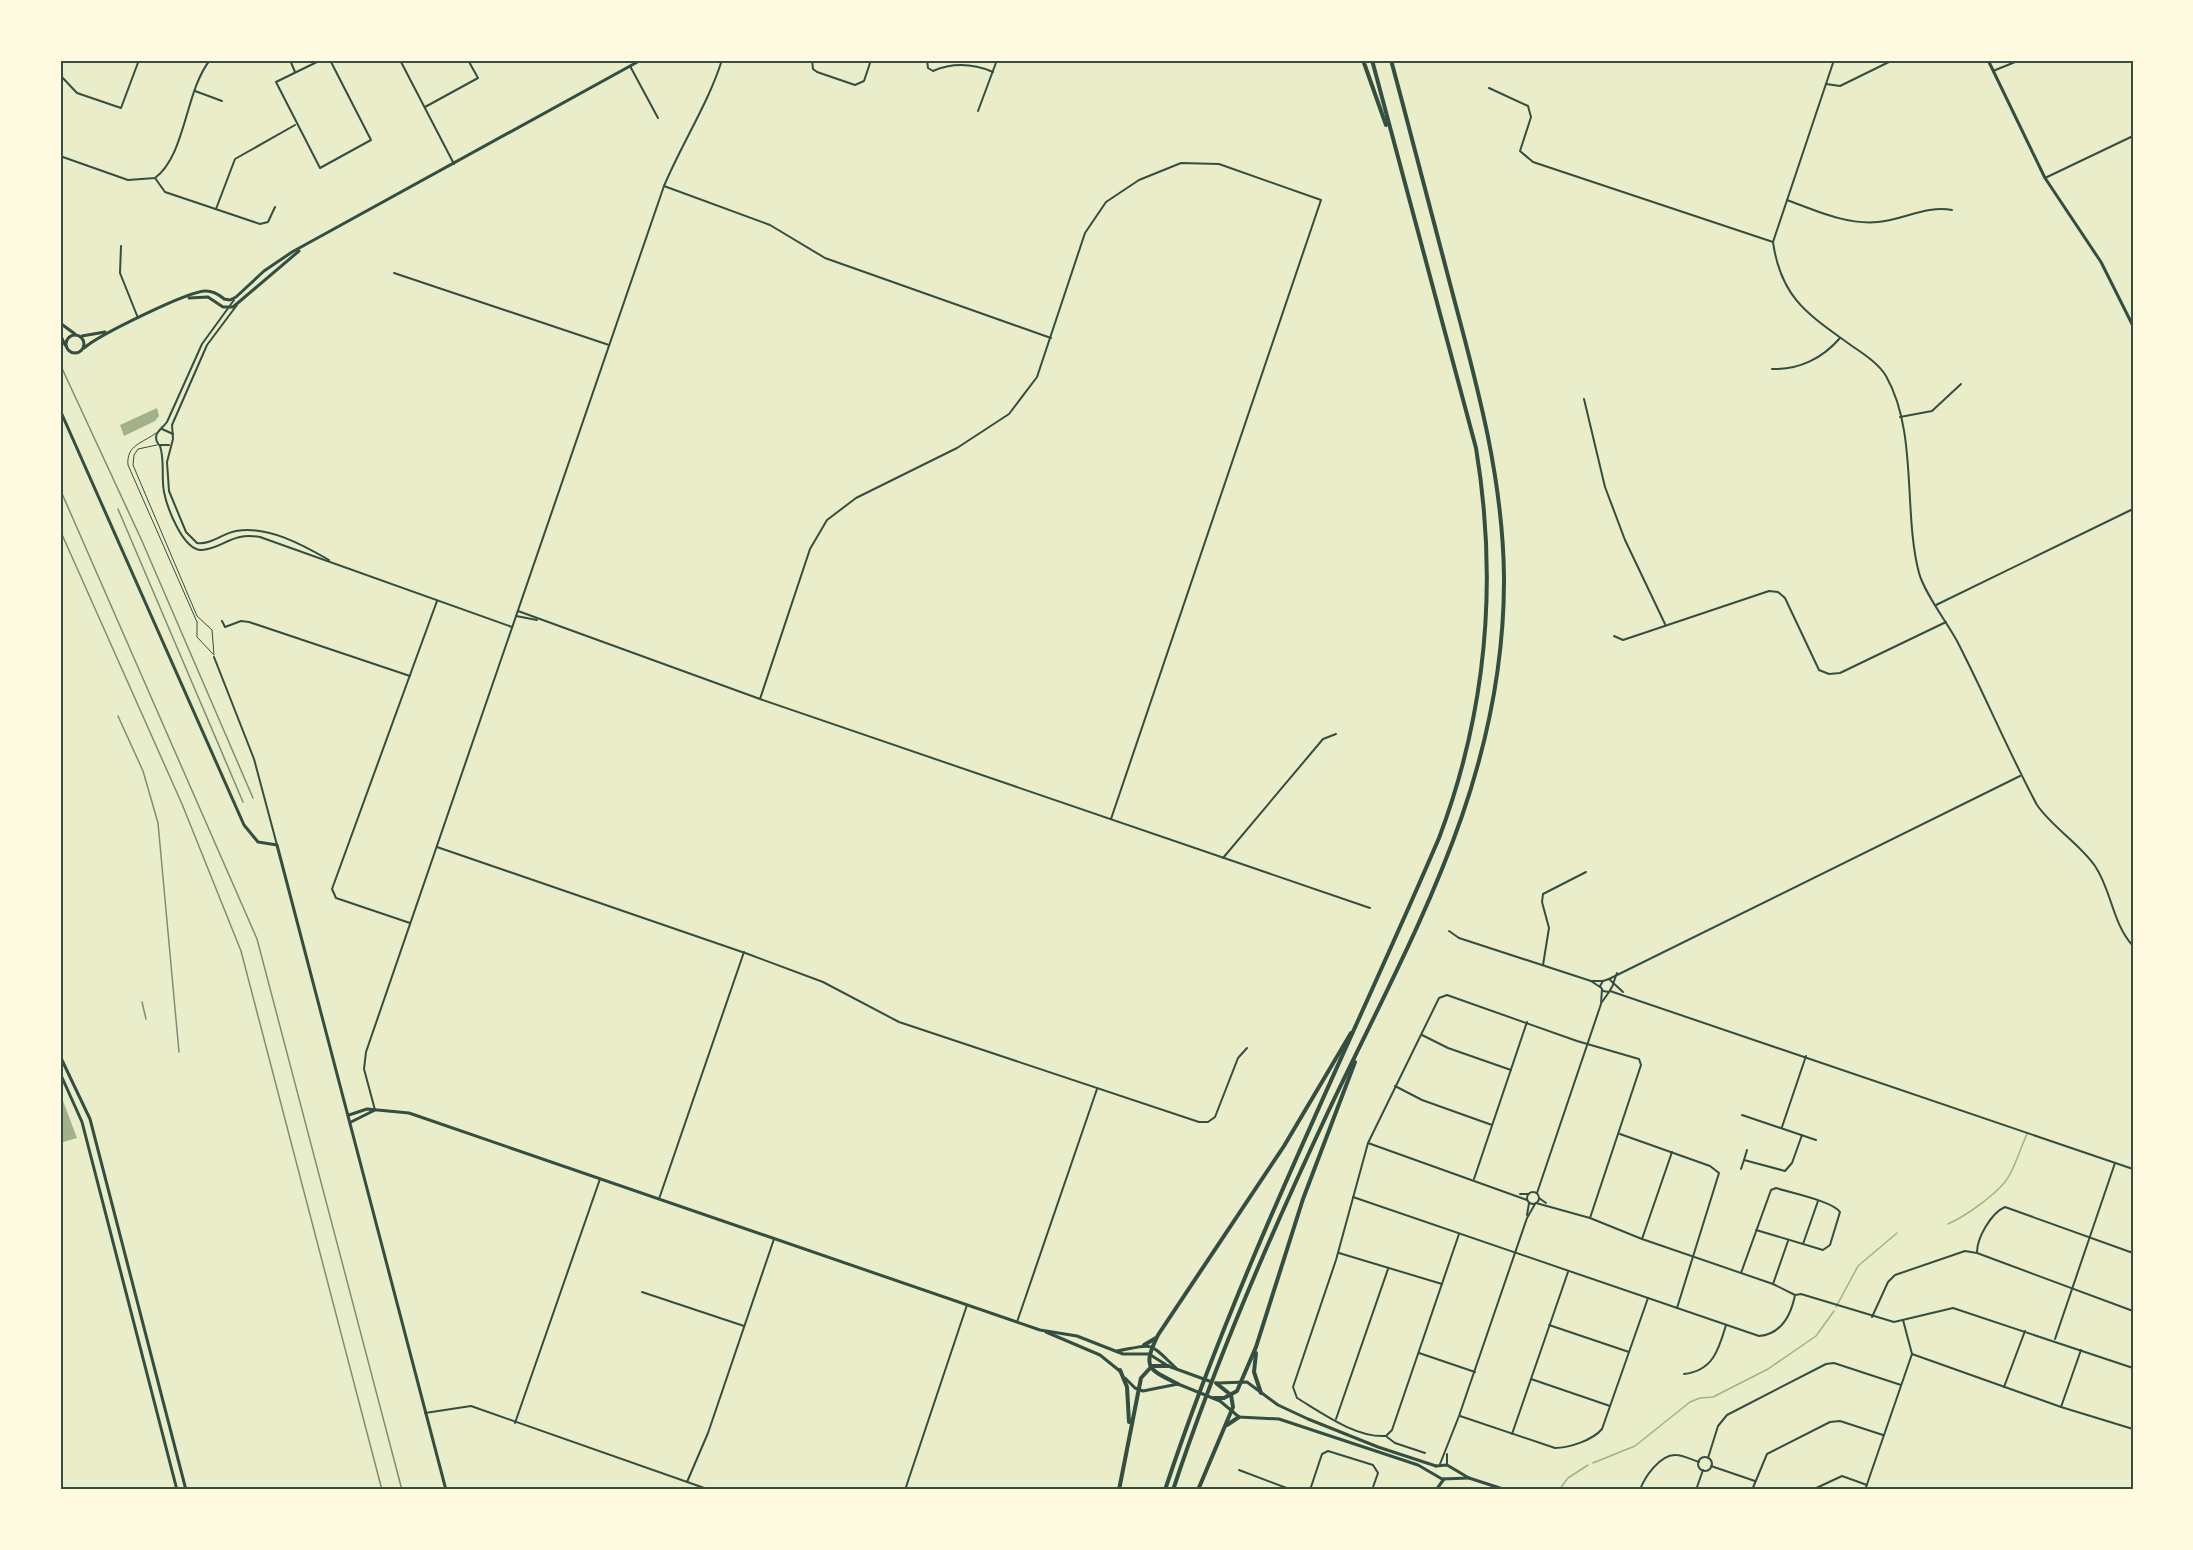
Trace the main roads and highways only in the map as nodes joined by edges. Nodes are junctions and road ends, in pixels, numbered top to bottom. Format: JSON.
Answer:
{"nodes":[{"id":1,"x":641,"y":60,"type":"edge"},
{"id":2,"x":1363,"y":60,"type":"edge"},
{"id":3,"x":1372,"y":60,"type":"edge"},
{"id":4,"x":1392,"y":60,"type":"edge"},
{"id":5,"x":1988,"y":60,"type":"edge"},
{"id":6,"x":1394,"y":149,"type":"junction"},
{"id":7,"x":303,"y":248,"type":"junction"},
{"id":8,"x":187,"y":298,"type":"junction"},
{"id":9,"x":60,"y":323,"type":"edge"},
{"id":10,"x":2133,"y":326,"type":"edge"},
{"id":11,"x":110,"y":330,"type":"junction"},
{"id":12,"x":60,"y":334,"type":"edge"},
{"id":13,"x":77,"y":335,"type":"junction"},
{"id":14,"x":66,"y":347,"type":"junction"},
{"id":15,"x":84,"y":348,"type":"junction"},
{"id":16,"x":60,"y":410,"type":"edge"},
{"id":17,"x":1359,"y":1020,"type":"junction"},
{"id":18,"x":1364,"y":1038,"type":"junction"},
{"id":19,"x":60,"y":1056,"type":"edge"},
{"id":20,"x":60,"y":1073,"type":"edge"},
{"id":21,"x":375,"y":1110,"type":"junction"},
{"id":22,"x":349,"y":1114,"type":"junction"},
{"id":23,"x":90,"y":1119,"type":"junction"},
{"id":24,"x":82,"y":1122,"type":"junction"},
{"id":25,"x":351,"y":1122,"type":"junction"},
{"id":26,"x":144,"y":1329,"type":"junction"},
{"id":27,"x":136,"y":1331,"type":"junction"},
{"id":28,"x":1045,"y":1331,"type":"junction"},
{"id":29,"x":1158,"y":1335,"type":"junction"},
{"id":30,"x":1144,"y":1345,"type":"junction"},
{"id":31,"x":1152,"y":1346,"type":"junction"},
{"id":32,"x":1256,"y":1347,"type":"junction"},
{"id":33,"x":1115,"y":1351,"type":"junction"},
{"id":34,"x":1149,"y":1354,"type":"junction"},
{"id":35,"x":1150,"y":1366,"type":"junction"},
{"id":36,"x":1168,"y":1366,"type":"junction"},
{"id":37,"x":1120,"y":1370,"type":"junction"},
{"id":38,"x":1181,"y":1371,"type":"junction"},
{"id":39,"x":1241,"y":1382,"type":"junction"},
{"id":40,"x":1216,"y":1383,"type":"junction"},
{"id":41,"x":1178,"y":1384,"type":"junction"},
{"id":42,"x":1138,"y":1389,"type":"junction"},
{"id":43,"x":1262,"y":1392,"type":"junction"},
{"id":44,"x":1231,"y":1395,"type":"junction"},
{"id":45,"x":1214,"y":1398,"type":"junction"},
{"id":46,"x":1231,"y":1410,"type":"junction"},
{"id":47,"x":1239,"y":1417,"type":"junction"},
{"id":48,"x":1130,"y":1429,"type":"junction"},
{"id":49,"x":1223,"y":1429,"type":"junction"},
{"id":50,"x":1438,"y":1465,"type":"junction"},
{"id":51,"x":1450,"y":1469,"type":"junction"},
{"id":52,"x":1435,"y":1473,"type":"junction"},
{"id":53,"x":1437,"y":1477,"type":"junction"},
{"id":54,"x":1445,"y":1478,"type":"junction"},
{"id":55,"x":1469,"y":1478,"type":"junction"},
{"id":56,"x":177,"y":1490,"type":"edge"},
{"id":57,"x":186,"y":1490,"type":"edge"},
{"id":58,"x":446,"y":1490,"type":"edge"},
{"id":59,"x":1119,"y":1490,"type":"edge"},
{"id":60,"x":1165,"y":1490,"type":"edge"},
{"id":61,"x":1173,"y":1490,"type":"edge"},
{"id":62,"x":1198,"y":1490,"type":"edge"},
{"id":63,"x":1436,"y":1490,"type":"edge"},
{"id":64,"x":1506,"y":1490,"type":"edge"}],
"edges":[{"from":1,"to":7,"type":"main road"},
{"from":2,"to":6,"type":"highway"},
{"from":3,"to":6,"type":"highway"},
{"from":4,"to":18,"type":"highway"},
{"from":5,"to":10,"type":"main road"},
{"from":6,"to":17,"type":"highway"},
{"from":7,"to":8,"type":"main road"},
{"from":7,"to":8,"type":"main road"},
{"from":8,"to":11,"type":"main road"},
{"from":9,"to":13,"type":"main road"},
{"from":11,"to":13,"type":"main road"},
{"from":11,"to":15,"type":"main road"},
{"from":12,"to":14,"type":"main road"},
{"from":13,"to":14,"type":"main road"},
{"from":13,"to":15,"type":"main road"},
{"from":14,"to":15,"type":"main road"},
{"from":16,"to":22,"type":"main road"},
{"from":17,"to":29,"type":"highway"},
{"from":17,"to":60,"type":"highway"},
{"from":18,"to":32,"type":"highway"},
{"from":18,"to":61,"type":"highway"},
{"from":19,"to":23,"type":"main road"},
{"from":20,"to":24,"type":"main road"},
{"from":21,"to":22,"type":"main road"},
{"from":21,"to":25,"type":"main road"},
{"from":21,"to":28,"type":"main road"},
{"from":22,"to":25,"type":"main road"},
{"from":23,"to":24,"type":"main road"},
{"from":23,"to":26,"type":"main road"},
{"from":24,"to":27,"type":"main road"},
{"from":25,"to":58,"type":"main road"},
{"from":26,"to":27,"type":"main road"},
{"from":26,"to":57,"type":"main road"},
{"from":27,"to":56,"type":"main road"},
{"from":28,"to":33,"type":"main road"},
{"from":28,"to":37,"type":"main road"},
{"from":29,"to":30,"type":"highway"},
{"from":29,"to":31,"type":"highway"},
{"from":30,"to":31,"type":"main road"},
{"from":30,"to":33,"type":"main road"},
{"from":31,"to":34,"type":"highway"},
{"from":31,"to":38,"type":"main road"},
{"from":32,"to":39,"type":"highway"},
{"from":32,"to":43,"type":"highway"},
{"from":33,"to":34,"type":"main road"},
{"from":34,"to":35,"type":"highway"},
{"from":34,"to":36,"type":"main road"},
{"from":35,"to":36,"type":"highway"},
{"from":35,"to":41,"type":"highway"},
{"from":35,"to":42,"type":"highway"},
{"from":36,"to":38,"type":"main road"},
{"from":37,"to":42,"type":"main road"},
{"from":37,"to":48,"type":"highway"},
{"from":38,"to":40,"type":"main road"},
{"from":39,"to":40,"type":"main road"},
{"from":39,"to":43,"type":"main road"},
{"from":39,"to":44,"type":"highway"},
{"from":40,"to":44,"type":"highway"},
{"from":41,"to":42,"type":"main road"},
{"from":41,"to":45,"type":"main road"},
{"from":42,"to":48,"type":"highway"},
{"from":43,"to":50,"type":"main road"},
{"from":44,"to":45,"type":"highway"},
{"from":44,"to":46,"type":"highway"},
{"from":45,"to":46,"type":"main road"},
{"from":46,"to":47,"type":"main road"},
{"from":46,"to":49,"type":"highway"},
{"from":47,"to":49,"type":"highway"},
{"from":47,"to":52,"type":"main road"},
{"from":48,"to":59,"type":"highway"},
{"from":49,"to":62,"type":"highway"},
{"from":50,"to":51,"type":"main road"},
{"from":50,"to":52,"type":"main road"},
{"from":51,"to":54,"type":"main road"},
{"from":51,"to":55,"type":"main road"},
{"from":52,"to":53,"type":"main road"},
{"from":53,"to":54,"type":"main road"},
{"from":53,"to":63,"type":"main road"},
{"from":54,"to":55,"type":"main road"},
{"from":54,"to":63,"type":"main road"},
{"from":55,"to":64,"type":"main road"}]}
